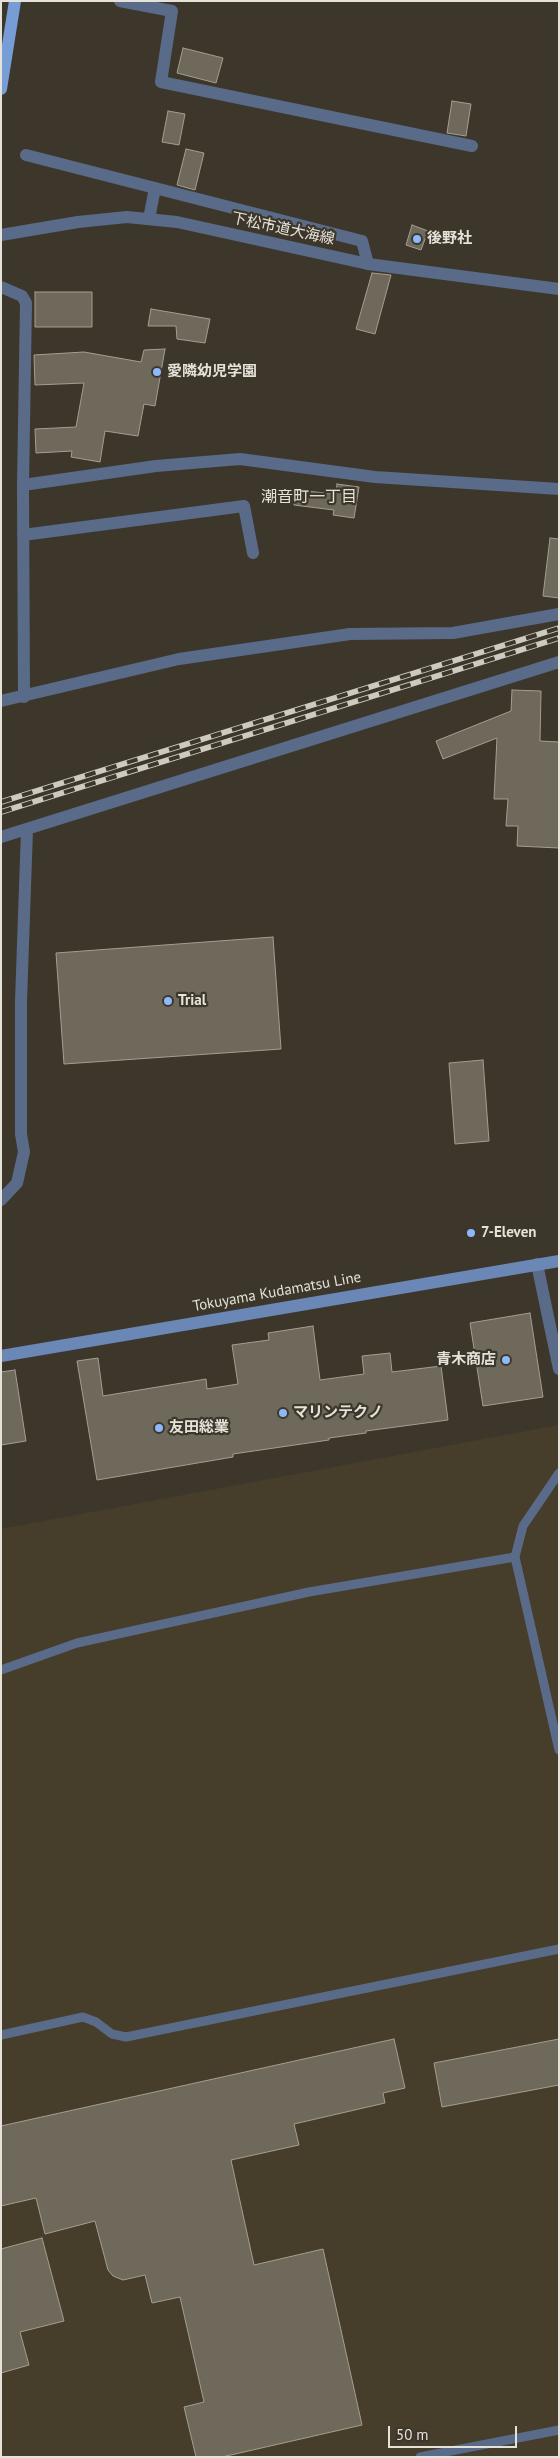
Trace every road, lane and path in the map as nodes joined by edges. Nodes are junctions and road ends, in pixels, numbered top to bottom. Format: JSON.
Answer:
{"nodes":[{"id":1,"x":15,"y":1,"type":"edge"},
{"id":2,"x":120,"y":1,"type":"edge"},
{"id":3,"x":1,"y":89,"type":"edge"},
{"id":4,"x":472,"y":146,"type":"dead end"},
{"id":5,"x":26,"y":156,"type":"dead end"},
{"id":6,"x":155,"y":188,"type":"junction"},
{"id":7,"x":149,"y":219,"type":"junction"},
{"id":8,"x":1,"y":235,"type":"edge"},
{"id":9,"x":368,"y":264,"type":"junction"},
{"id":10,"x":1,"y":287,"type":"edge"},
{"id":11,"x":559,"y":289,"type":"edge"},
{"id":12,"x":23,"y":485,"type":"junction"},
{"id":13,"x":559,"y":489,"type":"edge"},
{"id":14,"x":23,"y":535,"type":"junction"},
{"id":15,"x":253,"y":553,"type":"dead end"},
{"id":16,"x":559,"y":614,"type":"edge"},
{"id":17,"x":559,"y":662,"type":"edge"},
{"id":18,"x":24,"y":697,"type":"junction"},
{"id":19,"x":1,"y":701,"type":"edge"},
{"id":20,"x":27,"y":830,"type":"junction"},
{"id":21,"x":1,"y":837,"type":"edge"},
{"id":22,"x":1,"y":1200,"type":"edge"},
{"id":23,"x":559,"y":1261,"type":"edge"},
{"id":24,"x":536,"y":1264,"type":"junction"},
{"id":25,"x":1,"y":1356,"type":"edge"},
{"id":26,"x":559,"y":1370,"type":"edge"},
{"id":27,"x":559,"y":1472,"type":"edge"},
{"id":28,"x":515,"y":1557,"type":"junction"},
{"id":29,"x":1,"y":1670,"type":"edge"},
{"id":30,"x":559,"y":1750,"type":"edge"},
{"id":31,"x":559,"y":1949,"type":"edge"},
{"id":32,"x":1,"y":2035,"type":"edge"},
{"id":33,"x":559,"y":2430,"type":"edge"},
{"id":34,"x":420,"y":2457,"type":"edge"}],
"edges":[{"from":1,"to":3,"type":"main road"},
{"from":2,"to":4,"type":"street"},
{"from":5,"to":6,"type":"street"},
{"from":6,"to":7,"type":"street"},
{"from":6,"to":9,"type":"street"},
{"from":7,"to":8,"type":"street","name":"下松市道大海線"},
{"from":7,"to":9,"type":"street","name":"下松市道大海線"},
{"from":9,"to":11,"type":"street","name":"下松市道大海線"},
{"from":10,"to":12,"type":"street"},
{"from":12,"to":13,"type":"street"},
{"from":12,"to":14,"type":"street"},
{"from":14,"to":15,"type":"street"},
{"from":14,"to":18,"type":"street"},
{"from":16,"to":18,"type":"street"},
{"from":17,"to":20,"type":"street"},
{"from":18,"to":19,"type":"street"},
{"from":20,"to":21,"type":"street"},
{"from":20,"to":22,"type":"street"},
{"from":23,"to":24,"type":"main road","name":"Tokuyama Kudamatsu Line"},
{"from":24,"to":25,"type":"main road","name":"Tokuyama Kudamatsu Line"},
{"from":24,"to":26,"type":"street"},
{"from":27,"to":28,"type":"lane"},
{"from":28,"to":29,"type":"lane"},
{"from":28,"to":30,"type":"lane"},
{"from":31,"to":32,"type":"lane"},
{"from":33,"to":34,"type":"lane"}]}
